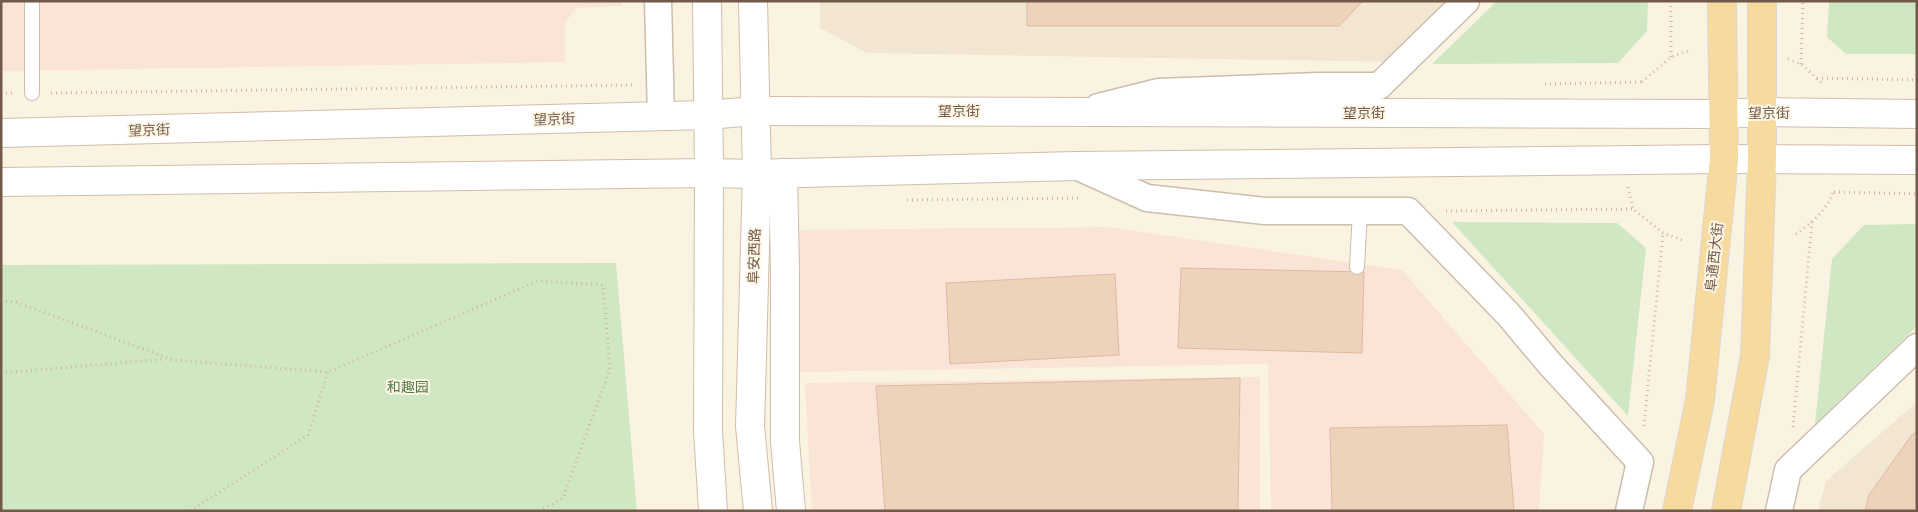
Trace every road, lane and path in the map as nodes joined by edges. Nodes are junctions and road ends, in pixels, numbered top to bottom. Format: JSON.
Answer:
{"nodes":[{"id":1,"x":32,"y":1,"type":"edge"},
{"id":2,"x":658,"y":1,"type":"edge"},
{"id":3,"x":707,"y":1,"type":"edge"},
{"id":4,"x":753,"y":1,"type":"edge"},
{"id":5,"x":1466,"y":1,"type":"edge"},
{"id":6,"x":1671,"y":1,"type":"edge"},
{"id":7,"x":1722,"y":1,"type":"edge"},
{"id":8,"x":1762,"y":1,"type":"edge"},
{"id":9,"x":1804,"y":1,"type":"edge"},
{"id":10,"x":1691,"y":50,"type":"dead end"},
{"id":11,"x":1671,"y":57,"type":"junction"},
{"id":12,"x":1785,"y":58,"type":"dead end"},
{"id":13,"x":1801,"y":64,"type":"junction"},
{"id":14,"x":1817,"y":78,"type":"junction"},
{"id":15,"x":1917,"y":80,"type":"edge"},
{"id":16,"x":1637,"y":88,"type":"dead end"},
{"id":17,"x":1827,"y":89,"type":"dead end"},
{"id":18,"x":32,"y":93,"type":"dead end"},
{"id":19,"x":754,"y":111,"type":"junction"},
{"id":20,"x":1079,"y":112,"type":"junction"},
{"id":21,"x":1762,"y":112,"type":"junction"},
{"id":22,"x":1724,"y":114,"type":"junction"},
{"id":23,"x":1917,"y":114,"type":"edge"},
{"id":24,"x":708,"y":115,"type":"junction"},
{"id":25,"x":660,"y":116,"type":"junction"},
{"id":26,"x":1,"y":133,"type":"edge"},
{"id":27,"x":1724,"y":159,"type":"junction"},
{"id":28,"x":1762,"y":160,"type":"junction"},
{"id":29,"x":1917,"y":160,"type":"edge"},
{"id":30,"x":1076,"y":166,"type":"junction"},
{"id":31,"x":709,"y":173,"type":"junction"},
{"id":32,"x":770,"y":174,"type":"junction"},
{"id":33,"x":1626,"y":179,"type":"dead end"},
{"id":34,"x":1,"y":182,"type":"edge"},
{"id":35,"x":1835,"y":183,"type":"dead end"},
{"id":36,"x":1834,"y":192,"type":"junction"},
{"id":37,"x":1917,"y":194,"type":"edge"},
{"id":38,"x":1633,"y":209,"type":"junction"},
{"id":39,"x":1360,"y":211,"type":"junction"},
{"id":40,"x":1408,"y":211,"type":"junction"},
{"id":41,"x":1812,"y":222,"type":"junction"},
{"id":42,"x":1664,"y":233,"type":"junction"},
{"id":43,"x":1796,"y":234,"type":"dead end"},
{"id":44,"x":1685,"y":241,"type":"dead end"},
{"id":45,"x":1357,"y":268,"type":"dead end"},
{"id":46,"x":1,"y":301,"type":"edge"},
{"id":47,"x":1917,"y":347,"type":"edge"},
{"id":48,"x":168,"y":358,"type":"junction"},
{"id":49,"x":328,"y":372,"type":"junction"},
{"id":50,"x":1,"y":373,"type":"edge"},
{"id":51,"x":1640,"y":462,"type":"junction"},
{"id":52,"x":1788,"y":470,"type":"junction"},
{"id":53,"x":190,"y":511,"type":"edge"},
{"id":54,"x":539,"y":511,"type":"edge"},
{"id":55,"x":713,"y":511,"type":"edge"},
{"id":56,"x":758,"y":511,"type":"edge"},
{"id":57,"x":791,"y":511,"type":"edge"},
{"id":58,"x":1628,"y":511,"type":"edge"},
{"id":59,"x":1677,"y":511,"type":"edge"},
{"id":60,"x":1726,"y":511,"type":"edge"},
{"id":61,"x":1778,"y":511,"type":"edge"}],
"edges":[{"from":1,"to":18,"type":"lane"},
{"from":2,"to":25,"type":"street"},
{"from":3,"to":24,"type":"main road"},
{"from":4,"to":19,"type":"main road","name":"阜安西路"},
{"from":5,"to":20,"type":"street"},
{"from":6,"to":11,"type":"path"},
{"from":7,"to":22,"type":"main road","name":"阜通西大街"},
{"from":8,"to":21,"type":"main road"},
{"from":9,"to":13,"type":"path"},
{"from":10,"to":11,"type":"path"},
{"from":11,"to":16,"type":"path"},
{"from":12,"to":13,"type":"path"},
{"from":13,"to":14,"type":"path"},
{"from":14,"to":15,"type":"path"},
{"from":14,"to":17,"type":"path"},
{"from":19,"to":20,"type":"main road","name":"望京街"},
{"from":19,"to":24,"type":"main road","name":"望京街"},
{"from":19,"to":32,"type":"main road","name":"阜安西路"},
{"from":20,"to":22,"type":"main road","name":"望京街"},
{"from":21,"to":22,"type":"main road","name":"望京街"},
{"from":21,"to":23,"type":"main road","name":"望京街"},
{"from":21,"to":28,"type":"main road"},
{"from":22,"to":27,"type":"main road","name":"阜通西大街"},
{"from":24,"to":25,"type":"main road","name":"望京街"},
{"from":24,"to":31,"type":"main road"},
{"from":25,"to":26,"type":"main road","name":"望京街"},
{"from":27,"to":28,"type":"main road"},
{"from":27,"to":30,"type":"main road"},
{"from":27,"to":59,"type":"main road","name":"阜通西大街"},
{"from":28,"to":29,"type":"main road"},
{"from":28,"to":60,"type":"main road"},
{"from":30,"to":32,"type":"main road"},
{"from":30,"to":39,"type":"street"},
{"from":31,"to":32,"type":"main road"},
{"from":31,"to":34,"type":"main road"},
{"from":31,"to":55,"type":"main road"},
{"from":32,"to":56,"type":"main road","name":"阜安西路"},
{"from":32,"to":57,"type":"main road"},
{"from":33,"to":38,"type":"path"},
{"from":35,"to":36,"type":"path"},
{"from":36,"to":37,"type":"path"},
{"from":36,"to":41,"type":"path"},
{"from":38,"to":40,"type":"path"},
{"from":38,"to":42,"type":"path"},
{"from":39,"to":40,"type":"street"},
{"from":39,"to":45,"type":"lane"},
{"from":40,"to":51,"type":"street"},
{"from":41,"to":43,"type":"path"},
{"from":41,"to":52,"type":"path"},
{"from":42,"to":44,"type":"path"},
{"from":42,"to":51,"type":"path"},
{"from":46,"to":48,"type":"path"},
{"from":47,"to":52,"type":"street"},
{"from":48,"to":49,"type":"path"},
{"from":48,"to":50,"type":"path"},
{"from":49,"to":53,"type":"path"},
{"from":49,"to":54,"type":"path"},
{"from":51,"to":58,"type":"street"},
{"from":52,"to":61,"type":"street"}]}
